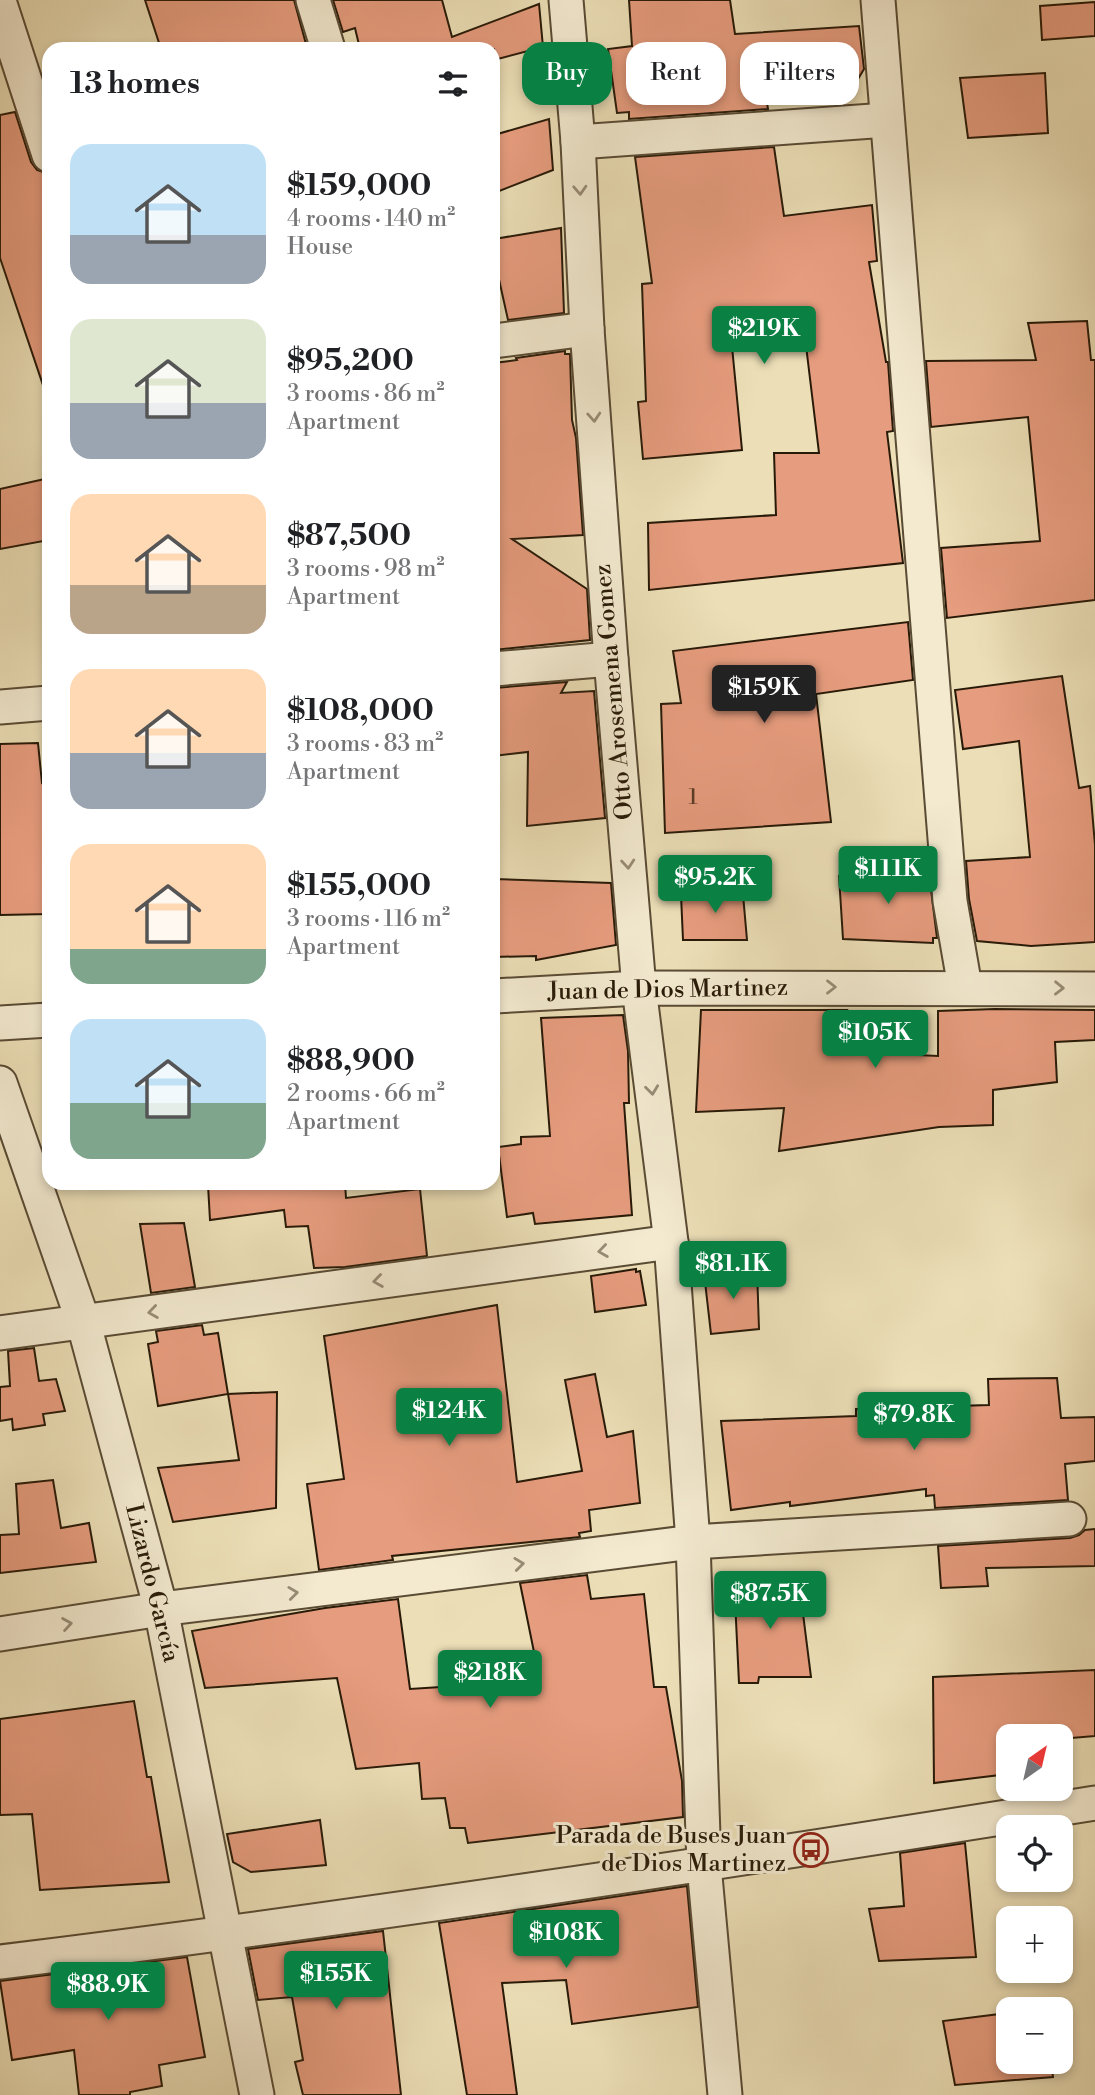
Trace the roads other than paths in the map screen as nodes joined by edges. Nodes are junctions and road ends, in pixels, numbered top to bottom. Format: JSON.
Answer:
{"nodes":[{"id":1,"x":313,"y":0,"type":"edge"},
{"id":2,"x":566,"y":0,"type":"edge"},
{"id":3,"x":878,"y":0,"type":"edge"},
{"id":4,"x":0,"y":4,"type":"edge"},
{"id":5,"x":326,"y":42,"type":"edge"},
{"id":6,"x":887,"y":120,"type":"junction"},
{"id":7,"x":42,"y":133,"type":"edge"},
{"id":8,"x":578,"y":142,"type":"junction"},
{"id":9,"x":587,"y":329,"type":"junction"},
{"id":10,"x":500,"y":340,"type":"edge"},
{"id":11,"x":611,"y":659,"type":"junction"},
{"id":12,"x":500,"y":668,"type":"edge"},
{"id":13,"x":42,"y":704,"type":"edge"},
{"id":14,"x":0,"y":707,"type":"edge"},
{"id":15,"x":965,"y":987,"type":"junction"},
{"id":16,"x":639,"y":988,"type":"junction"},
{"id":17,"x":1095,"y":989,"type":"edge"},
{"id":18,"x":500,"y":996,"type":"edge"},
{"id":19,"x":42,"y":1020,"type":"edge"},
{"id":20,"x":0,"y":1023,"type":"edge"},
{"id":21,"x":0,"y":1083,"type":"edge"},
{"id":22,"x":671,"y":1242,"type":"junction"},
{"id":23,"x":83,"y":1321,"type":"junction"},
{"id":24,"x":0,"y":1333,"type":"edge"},
{"id":25,"x":1069,"y":1519,"type":"dead end"},
{"id":26,"x":693,"y":1542,"type":"junction"},
{"id":27,"x":161,"y":1609,"type":"junction"},
{"id":28,"x":0,"y":1634,"type":"edge"},
{"id":29,"x":1095,"y":1803,"type":"edge"},
{"id":30,"x":704,"y":1865,"type":"junction"},
{"id":31,"x":226,"y":1934,"type":"junction"},
{"id":32,"x":0,"y":1962,"type":"edge"},
{"id":33,"x":257,"y":2095,"type":"edge"},
{"id":34,"x":726,"y":2095,"type":"edge"}],
"edges":[{"from":1,"to":5,"type":"street"},
{"from":2,"to":8,"type":"street","name":"Otto Arosemena Gomez"},
{"from":3,"to":6,"type":"street"},
{"from":4,"to":7,"type":"street"},
{"from":6,"to":8,"type":"street"},
{"from":6,"to":15,"type":"street"},
{"from":8,"to":9,"type":"street","name":"Otto Arosemena Gomez","one_way":true},
{"from":9,"to":10,"type":"street"},
{"from":9,"to":11,"type":"street","name":"Otto Arosemena Gomez","one_way":true},
{"from":11,"to":12,"type":"street"},
{"from":11,"to":16,"type":"street","name":"Otto Arosemena Gomez","one_way":true},
{"from":13,"to":14,"type":"street"},
{"from":16,"to":15,"type":"street","name":"Juan de Dios Martinez","one_way":true},
{"from":15,"to":17,"type":"street","name":"Juan de Dios Martinez","one_way":true},
{"from":16,"to":18,"type":"street","name":"Juan de Dios Martinez"},
{"from":16,"to":22,"type":"street","name":"Otto Arosemena Gomez","one_way":true},
{"from":19,"to":20,"type":"street"},
{"from":21,"to":23,"type":"street","name":"Lizardo García"},
{"from":22,"to":23,"type":"street","one_way":true},
{"from":22,"to":26,"type":"street","name":"Otto Arosemena Gomez"},
{"from":23,"to":24,"type":"street"},
{"from":23,"to":27,"type":"street","name":"Lizardo García"},
{"from":25,"to":26,"type":"street"},
{"from":27,"to":26,"type":"street","one_way":true},
{"from":26,"to":30,"type":"street","name":"Otto Arosemena Gomez"},
{"from":28,"to":27,"type":"street","one_way":true},
{"from":27,"to":31,"type":"street","name":"Lizardo García"},
{"from":29,"to":30,"type":"street"},
{"from":30,"to":31,"type":"street"},
{"from":30,"to":34,"type":"street","name":"Otto Arosemena Gomez"},
{"from":31,"to":32,"type":"street"},
{"from":31,"to":33,"type":"street","name":"Lizardo García"}]}
